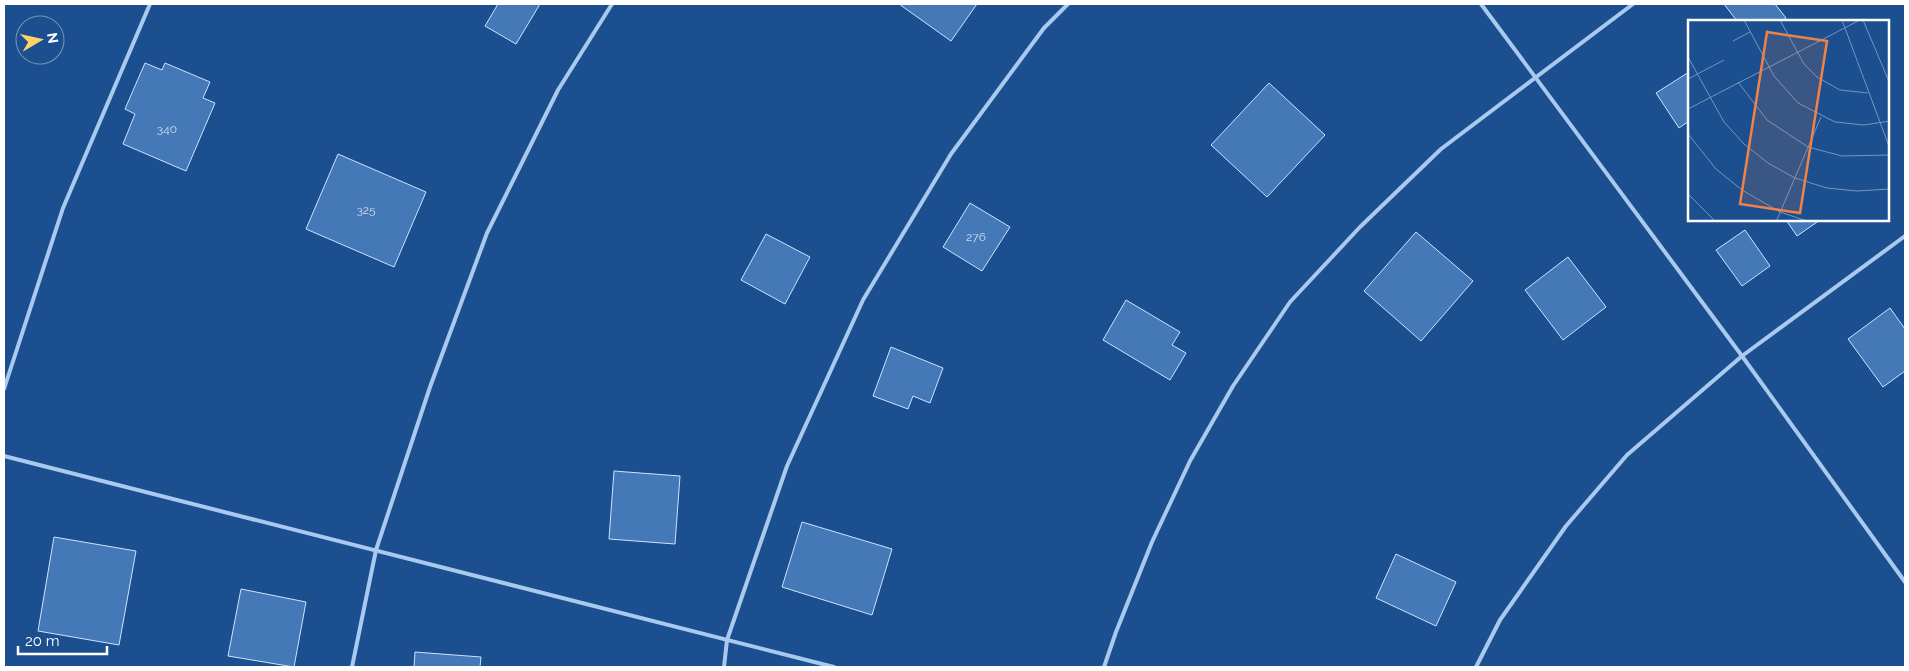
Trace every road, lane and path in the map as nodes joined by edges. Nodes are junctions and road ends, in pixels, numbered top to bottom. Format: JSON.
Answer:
{"nodes":[{"id":1,"x":150,"y":4,"type":"edge"},
{"id":2,"x":612,"y":4,"type":"edge"},
{"id":3,"x":1068,"y":4,"type":"edge"},
{"id":4,"x":1481,"y":4,"type":"edge"},
{"id":5,"x":1633,"y":4,"type":"edge"},
{"id":6,"x":1535,"y":77,"type":"junction"},
{"id":7,"x":1905,"y":236,"type":"edge"},
{"id":8,"x":1742,"y":356,"type":"junction"},
{"id":9,"x":4,"y":389,"type":"edge"},
{"id":10,"x":4,"y":456,"type":"edge"},
{"id":11,"x":376,"y":550,"type":"junction"},
{"id":12,"x":1905,"y":582,"type":"edge"},
{"id":13,"x":727,"y":640,"type":"junction"},
{"id":14,"x":352,"y":667,"type":"edge"},
{"id":15,"x":724,"y":667,"type":"edge"},
{"id":16,"x":834,"y":667,"type":"edge"},
{"id":17,"x":1104,"y":667,"type":"edge"},
{"id":18,"x":1476,"y":667,"type":"edge"}],
"edges":[{"from":1,"to":9,"type":"lane"},
{"from":2,"to":11,"type":"lane"},
{"from":3,"to":13,"type":"lane"},
{"from":4,"to":6,"type":"lane"},
{"from":5,"to":6,"type":"lane"},
{"from":6,"to":8,"type":"lane"},
{"from":6,"to":17,"type":"lane"},
{"from":7,"to":8,"type":"lane"},
{"from":8,"to":12,"type":"lane"},
{"from":8,"to":18,"type":"lane"},
{"from":10,"to":11,"type":"lane"},
{"from":11,"to":13,"type":"lane"},
{"from":11,"to":14,"type":"lane"},
{"from":13,"to":15,"type":"lane"},
{"from":13,"to":16,"type":"lane"}]}
